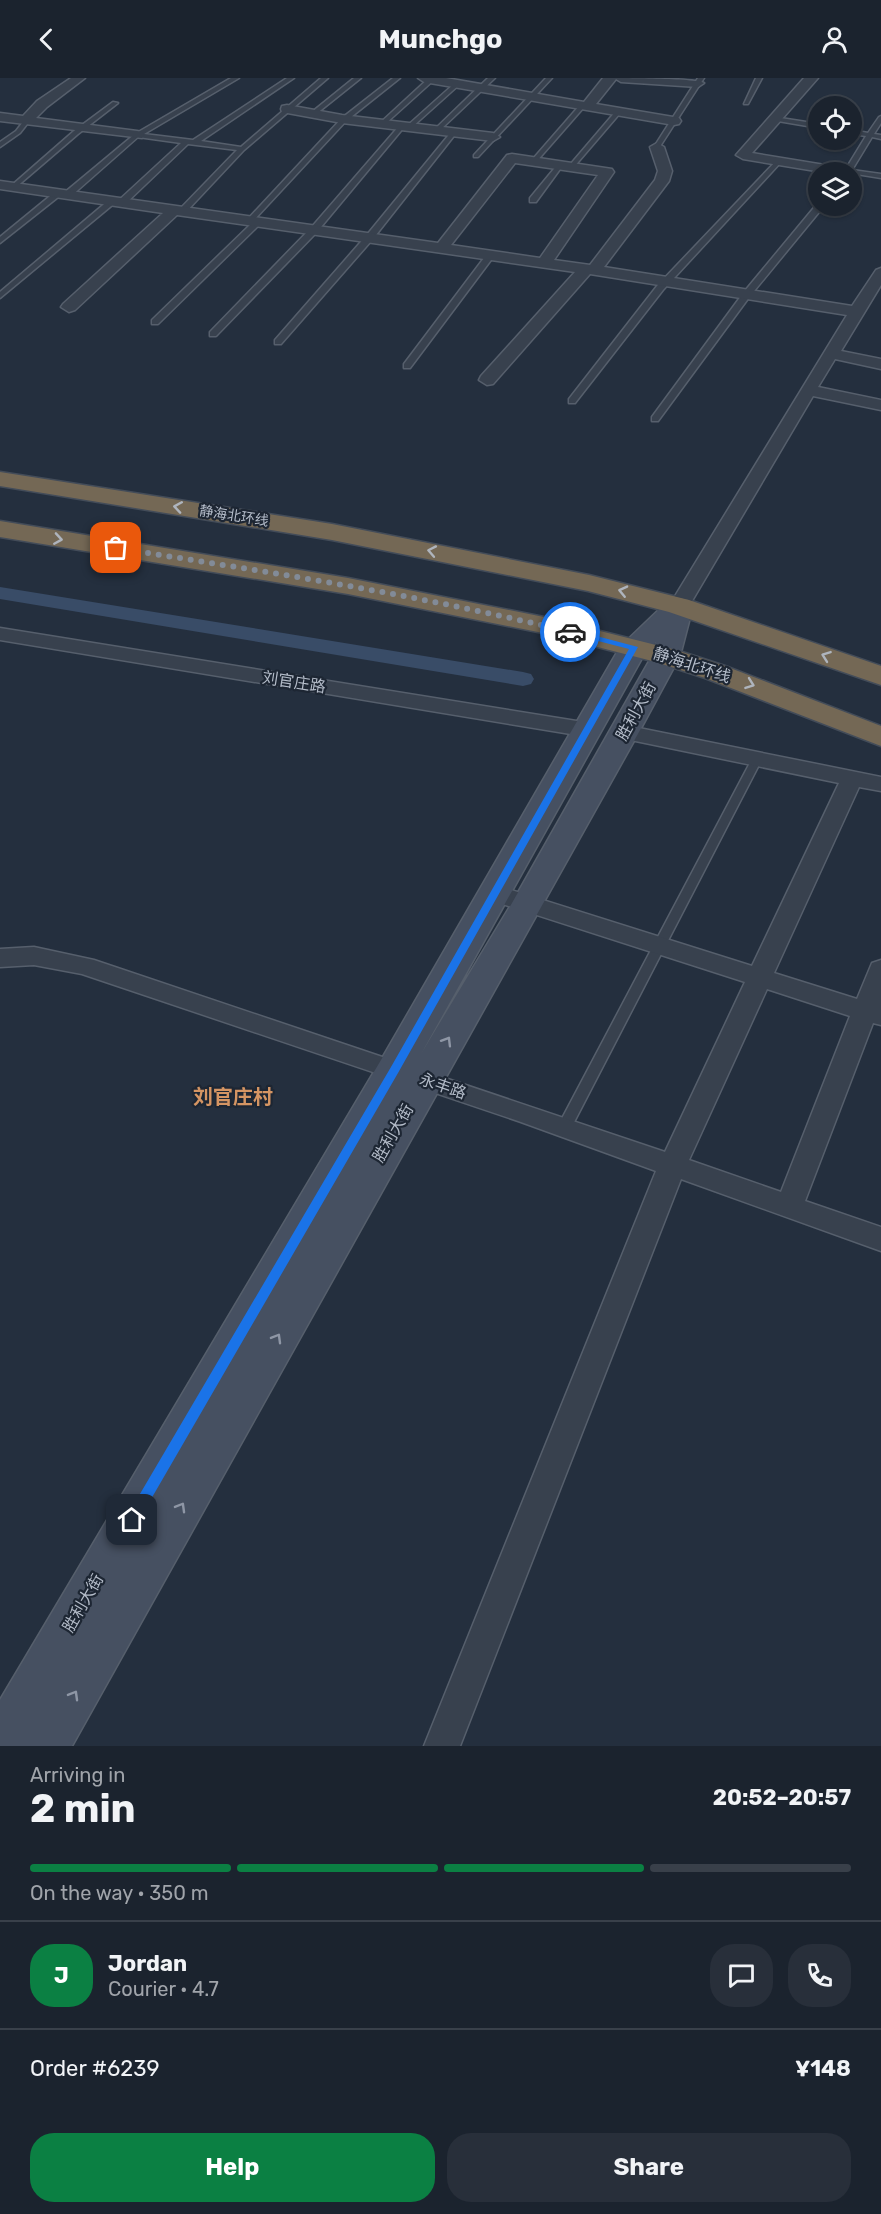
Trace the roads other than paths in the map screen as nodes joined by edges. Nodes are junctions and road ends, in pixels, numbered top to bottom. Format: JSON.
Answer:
{"nodes":[{"id":1,"x":57,"y":78,"type":"edge"},
{"id":2,"x":236,"y":78,"type":"edge"},
{"id":3,"x":291,"y":78,"type":"edge"},
{"id":4,"x":325,"y":78,"type":"edge"},
{"id":5,"x":358,"y":78,"type":"edge"},
{"id":6,"x":397,"y":78,"type":"edge"},
{"id":7,"x":427,"y":78,"type":"edge"},
{"id":8,"x":492,"y":78,"type":"edge"},
{"id":9,"x":549,"y":78,"type":"edge"},
{"id":10,"x":610,"y":78,"type":"edge"},
{"id":11,"x":621,"y":78,"type":"edge"},
{"id":12,"x":759,"y":78,"type":"edge"},
{"id":13,"x":812,"y":78,"type":"edge"},
{"id":14,"x":77,"y":79,"type":"edge"},
{"id":15,"x":699,"y":80,"type":"edge"},
{"id":16,"x":457,"y":84,"type":"junction"},
{"id":17,"x":482,"y":88,"type":"junction"},
{"id":18,"x":532,"y":97,"type":"junction"},
{"id":19,"x":115,"y":102,"type":"dead end"},
{"id":20,"x":746,"y":103,"type":"dead end"},
{"id":21,"x":584,"y":107,"type":"junction"},
{"id":22,"x":287,"y":109,"type":"junction"},
{"id":23,"x":618,"y":112,"type":"junction"},
{"id":24,"x":314,"y":113,"type":"junction"},
{"id":25,"x":0,"y":117,"type":"edge"},
{"id":26,"x":881,"y":118,"type":"edge"},
{"id":27,"x":345,"y":119,"type":"junction"},
{"id":28,"x":774,"y":119,"type":"junction"},
{"id":29,"x":28,"y":120,"type":"junction"},
{"id":30,"x":674,"y":121,"type":"junction"},
{"id":31,"x":382,"y":124,"type":"junction"},
{"id":32,"x":808,"y":124,"type":"edge"},
{"id":33,"x":83,"y":127,"type":"junction"},
{"id":34,"x":406,"y":127,"type":"junction"},
{"id":35,"x":437,"y":130,"type":"junction"},
{"id":36,"x":454,"y":132,"type":"junction"},
{"id":37,"x":862,"y":134,"type":"edge"},
{"id":38,"x":137,"y":135,"type":"junction"},
{"id":39,"x":871,"y":135,"type":"junction"},
{"id":40,"x":493,"y":137,"type":"junction"},
{"id":41,"x":881,"y":137,"type":"edge"},
{"id":42,"x":190,"y":142,"type":"junction"},
{"id":43,"x":0,"y":145,"type":"edge"},
{"id":44,"x":657,"y":147,"type":"joint"},
{"id":45,"x":242,"y":149,"type":"junction"},
{"id":46,"x":476,"y":156,"type":"dead end"},
{"id":47,"x":534,"y":161,"type":"junction"},
{"id":48,"x":779,"y":161,"type":"junction"},
{"id":49,"x":853,"y":162,"type":"edge"},
{"id":50,"x":565,"y":166,"type":"junction"},
{"id":51,"x":808,"y":166,"type":"edge"},
{"id":52,"x":862,"y":174,"type":"edge"},
{"id":53,"x":881,"y":176,"type":"edge"},
{"id":54,"x":5,"y":188,"type":"edge"},
{"id":55,"x":63,"y":195,"type":"junction"},
{"id":56,"x":532,"y":200,"type":"dead end"},
{"id":57,"x":116,"y":202,"type":"junction"},
{"id":58,"x":177,"y":211,"type":"junction"},
{"id":59,"x":812,"y":216,"type":"edge"},
{"id":60,"x":254,"y":222,"type":"junction"},
{"id":61,"x":313,"y":231,"type":"junction"},
{"id":62,"x":369,"y":238,"type":"junction"},
{"id":63,"x":0,"y":240,"type":"edge"},
{"id":64,"x":441,"y":249,"type":"junction"},
{"id":65,"x":490,"y":256,"type":"junction"},
{"id":66,"x":544,"y":263,"type":"junction"},
{"id":67,"x":590,"y":270,"type":"junction"},
{"id":68,"x":881,"y":273,"type":"edge"},
{"id":69,"x":668,"y":280,"type":"junction"},
{"id":70,"x":747,"y":294,"type":"junction"},
{"id":71,"x":0,"y":296,"type":"edge"},
{"id":72,"x":69,"y":307,"type":"dead end"},
{"id":73,"x":858,"y":312,"type":"junction"},
{"id":74,"x":155,"y":322,"type":"dead end"},
{"id":75,"x":213,"y":334,"type":"dead end"},
{"id":76,"x":278,"y":342,"type":"dead end"},
{"id":77,"x":833,"y":354,"type":"junction"},
{"id":78,"x":881,"y":364,"type":"edge"},
{"id":79,"x":407,"y":366,"type":"dead end"},
{"id":80,"x":487,"y":380,"type":"dead end"},
{"id":81,"x":808,"y":390,"type":"junction"},
{"id":82,"x":572,"y":401,"type":"dead end"},
{"id":83,"x":881,"y":405,"type":"edge"},
{"id":84,"x":655,"y":419,"type":"dead end"},
{"id":85,"x":0,"y":479,"type":"edge"},
{"id":86,"x":0,"y":529,"type":"edge"},
{"id":87,"x":679,"y":606,"type":"junction"},
{"id":88,"x":0,"y":634,"type":"edge"},
{"id":89,"x":650,"y":652,"type":"junction"},
{"id":90,"x":881,"y":676,"type":"edge"},
{"id":91,"x":607,"y":731,"type":"junction"},
{"id":92,"x":881,"y":737,"type":"edge"},
{"id":93,"x":757,"y":759,"type":"junction"},
{"id":94,"x":852,"y":778,"type":"junction"},
{"id":95,"x":881,"y":784,"type":"edge"},
{"id":96,"x":512,"y":898,"type":"junction"},
{"id":97,"x":660,"y":946,"type":"junction"},
{"id":98,"x":0,"y":958,"type":"edge"},
{"id":99,"x":881,"y":969,"type":"edge"},
{"id":100,"x":759,"y":977,"type":"junction"},
{"id":101,"x":873,"y":1013,"type":"edge"},
{"id":102,"x":409,"y":1075,"type":"junction"},
{"id":103,"x":564,"y":1128,"type":"junction"},
{"id":104,"x":672,"y":1166,"type":"junction"},
{"id":105,"x":789,"y":1207,"type":"junction"},
{"id":106,"x":881,"y":1239,"type":"edge"},
{"id":107,"x":0,"y":1746,"type":"edge"},
{"id":108,"x":45,"y":1746,"type":"edge"},
{"id":109,"x":442,"y":1746,"type":"edge"}],
"edges":[{"from":1,"to":14,"type":"street"},
{"from":2,"to":38,"type":"lane"},
{"from":3,"to":42,"type":"lane"},
{"from":4,"to":22,"type":"lane"},
{"from":5,"to":24,"type":"lane"},
{"from":6,"to":27,"type":"lane"},
{"from":7,"to":16,"type":"street"},
{"from":7,"to":31,"type":"lane"},
{"from":8,"to":17,"type":"lane"},
{"from":9,"to":18,"type":"lane"},
{"from":10,"to":21,"type":"street"},
{"from":11,"to":15,"type":"street"},
{"from":12,"to":20,"type":"lane"},
{"from":13,"to":28,"type":"street"},
{"from":14,"to":29,"type":"street"},
{"from":15,"to":30,"type":"lane"},
{"from":16,"to":17,"type":"street"},
{"from":16,"to":34,"type":"lane"},
{"from":17,"to":18,"type":"street"},
{"from":17,"to":35,"type":"lane"},
{"from":18,"to":21,"type":"street"},
{"from":18,"to":40,"type":"lane"},
{"from":19,"to":33,"type":"lane"},
{"from":21,"to":23,"type":"street"},
{"from":21,"to":47,"type":"lane"},
{"from":22,"to":24,"type":"street"},
{"from":22,"to":45,"type":"lane"},
{"from":23,"to":30,"type":"street"},
{"from":23,"to":50,"type":"lane"},
{"from":24,"to":27,"type":"street"},
{"from":25,"to":29,"type":"street"},
{"from":26,"to":39,"type":"lane"},
{"from":27,"to":31,"type":"street"},
{"from":27,"to":60,"type":"lane"},
{"from":28,"to":32,"type":"lane"},
{"from":28,"to":48,"type":"street"},
{"from":29,"to":33,"type":"street"},
{"from":29,"to":43,"type":"lane"},
{"from":30,"to":44,"type":"lane"},
{"from":31,"to":34,"type":"street"},
{"from":33,"to":38,"type":"street"},
{"from":33,"to":54,"type":"lane"},
{"from":34,"to":35,"type":"street"},
{"from":34,"to":61,"type":"lane"},
{"from":35,"to":36,"type":"street"},
{"from":36,"to":40,"type":"street"},
{"from":36,"to":62,"type":"lane"},
{"from":37,"to":39,"type":"lane"},
{"from":38,"to":42,"type":"lane"},
{"from":38,"to":55,"type":"lane"},
{"from":39,"to":41,"type":"lane"},
{"from":39,"to":49,"type":"lane"},
{"from":40,"to":46,"type":"lane"},
{"from":42,"to":45,"type":"lane"},
{"from":42,"to":57,"type":"lane"},
{"from":44,"to":67,"type":"street"},
{"from":45,"to":58,"type":"lane"},
{"from":47,"to":50,"type":"street"},
{"from":47,"to":64,"type":"street"},
{"from":48,"to":51,"type":"street"},
{"from":48,"to":69,"type":"lane"},
{"from":50,"to":56,"type":"lane"},
{"from":50,"to":66,"type":"street"},
{"from":52,"to":53,"type":"lane"},
{"from":54,"to":55,"type":"street"},
{"from":55,"to":57,"type":"street"},
{"from":55,"to":63,"type":"lane"},
{"from":57,"to":58,"type":"street"},
{"from":57,"to":71,"type":"lane"},
{"from":58,"to":60,"type":"street"},
{"from":58,"to":72,"type":"street"},
{"from":59,"to":70,"type":"lane"},
{"from":60,"to":61,"type":"street"},
{"from":60,"to":74,"type":"lane"},
{"from":61,"to":62,"type":"street"},
{"from":61,"to":75,"type":"lane"},
{"from":62,"to":64,"type":"street"},
{"from":62,"to":76,"type":"lane"},
{"from":64,"to":65,"type":"street"},
{"from":65,"to":66,"type":"street"},
{"from":65,"to":79,"type":"lane"},
{"from":66,"to":67,"type":"street"},
{"from":67,"to":69,"type":"street"},
{"from":67,"to":80,"type":"street"},
{"from":68,"to":73,"type":"street"},
{"from":69,"to":70,"type":"street"},
{"from":69,"to":82,"type":"lane"},
{"from":70,"to":73,"type":"street"},
{"from":70,"to":84,"type":"lane"},
{"from":73,"to":77,"type":"street"},
{"from":77,"to":78,"type":"street"},
{"from":77,"to":81,"type":"street"},
{"from":81,"to":83,"type":"street"},
{"from":81,"to":87,"type":"street"},
{"from":87,"to":85,"type":"highway","name":"静海北环线","one_way":true},
{"from":86,"to":89,"type":"highway","name":"静海北环线","one_way":true},
{"from":87,"to":89,"type":"main road","name":"胜利大街"},
{"from":90,"to":87,"type":"highway","name":"静海北环线","one_way":true},
{"from":88,"to":91,"type":"street","name":"刘官庄路"},
{"from":89,"to":91,"type":"main road","name":"胜利大街"},
{"from":89,"to":92,"type":"highway","name":"静海北环线","one_way":true},
{"from":91,"to":93,"type":"street","name":"刘官庄路"},
{"from":91,"to":96,"type":"main road","name":"胜利大街"},
{"from":93,"to":94,"type":"street","name":"刘官庄路"},
{"from":93,"to":97,"type":"lane"},
{"from":94,"to":95,"type":"street","name":"刘官庄路"},
{"from":94,"to":100,"type":"street"},
{"from":96,"to":97,"type":"street"},
{"from":96,"to":102,"type":"main road","name":"胜利大街"},
{"from":97,"to":100,"type":"street"},
{"from":97,"to":103,"type":"lane"},
{"from":98,"to":102,"type":"street","name":"永丰路"},
{"from":99,"to":101,"type":"street"},
{"from":100,"to":101,"type":"street"},
{"from":100,"to":104,"type":"street"},
{"from":101,"to":105,"type":"street"},
{"from":102,"to":103,"type":"street","name":"永丰路"},
{"from":102,"to":107,"type":"main road","name":"胜利大街"},
{"from":108,"to":102,"type":"main road","name":"胜利大街","one_way":true},
{"from":103,"to":104,"type":"street","name":"永丰路"},
{"from":104,"to":105,"type":"street","name":"永丰路"},
{"from":104,"to":109,"type":"street"},
{"from":105,"to":106,"type":"street","name":"永丰路"}]}
